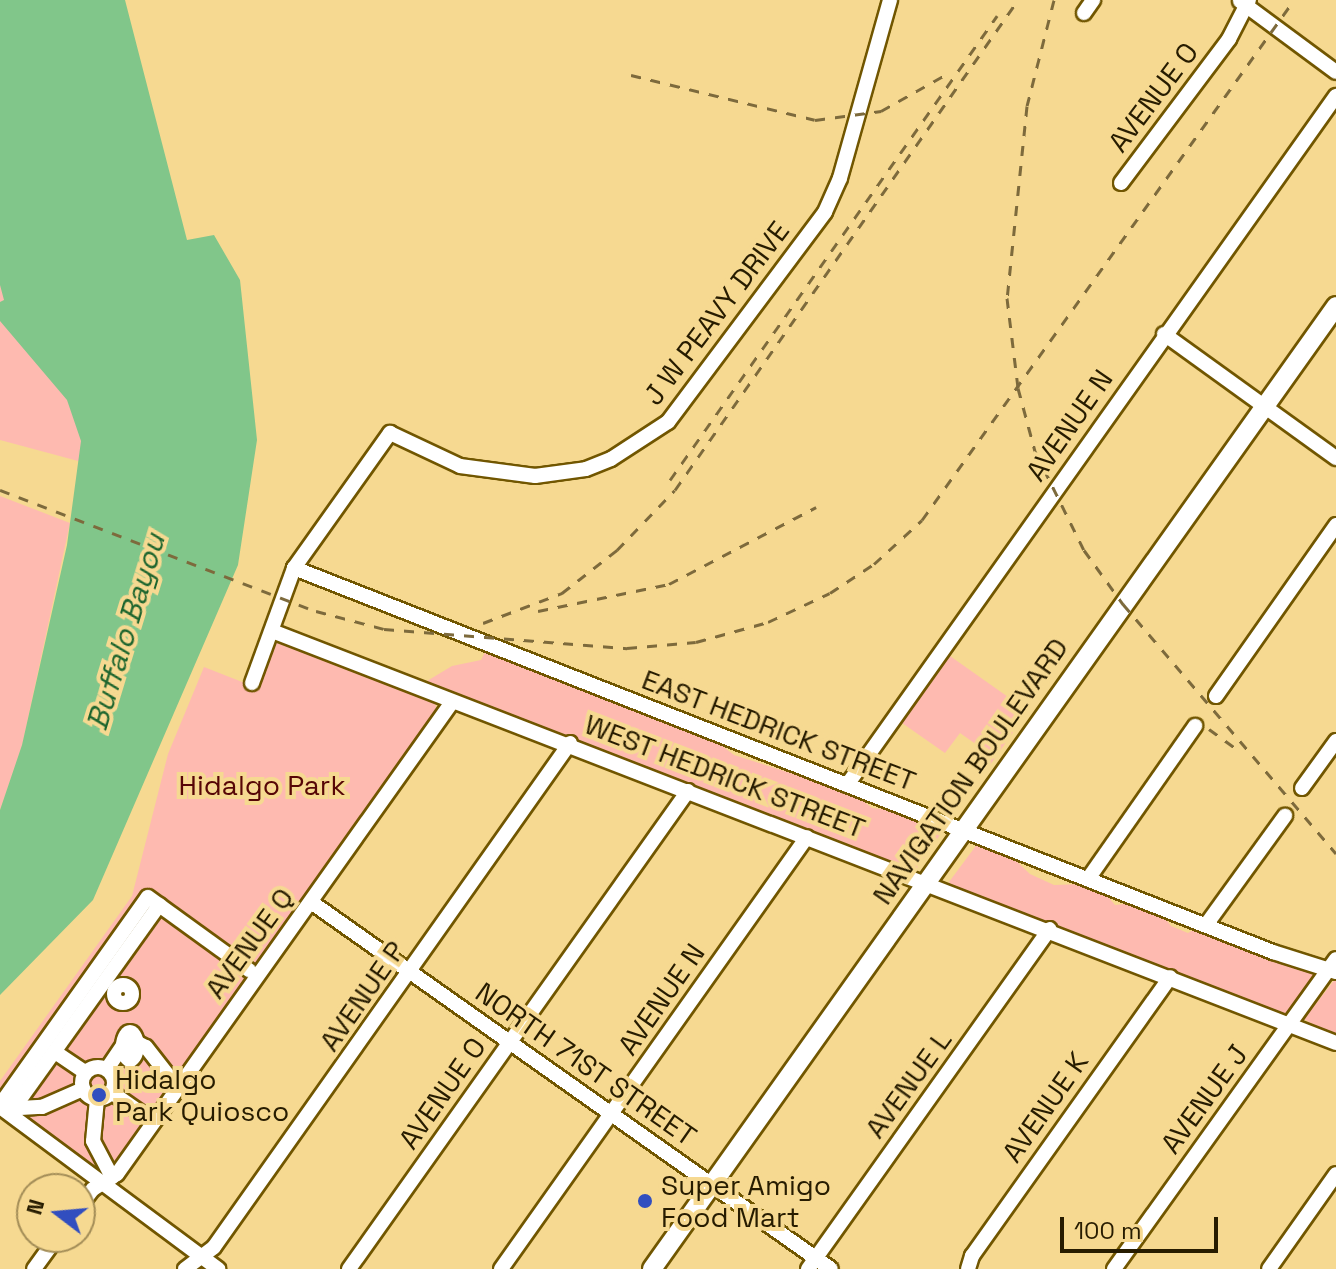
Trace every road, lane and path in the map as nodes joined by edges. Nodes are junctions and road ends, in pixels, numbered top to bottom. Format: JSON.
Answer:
{"nodes":[{"id":1,"x":890,"y":0,"type":"edge"},
{"id":2,"x":1093,"y":0,"type":"edge"},
{"id":3,"x":1245,"y":2,"type":"edge"},
{"id":4,"x":1084,"y":13,"type":"dead end"},
{"id":5,"x":1336,"y":72,"type":"edge"},
{"id":6,"x":1336,"y":96,"type":"edge"},
{"id":7,"x":1121,"y":183,"type":"dead end"},
{"id":8,"x":1336,"y":306,"type":"edge"},
{"id":9,"x":1164,"y":334,"type":"junction"},
{"id":10,"x":1263,"y":407,"type":"junction"},
{"id":11,"x":1336,"y":458,"type":"edge"},
{"id":12,"x":1336,"y":525,"type":"edge"},
{"id":13,"x":294,"y":568,"type":"junction"},
{"id":14,"x":272,"y":631,"type":"junction"},
{"id":15,"x":252,"y":683,"type":"dead end"},
{"id":16,"x":1216,"y":696,"type":"dead end"},
{"id":17,"x":452,"y":702,"type":"junction"},
{"id":18,"x":1195,"y":726,"type":"dead end"},
{"id":19,"x":1336,"y":741,"type":"edge"},
{"id":20,"x":570,"y":743,"type":"junction"},
{"id":21,"x":847,"y":785,"type":"junction"},
{"id":22,"x":1302,"y":788,"type":"dead end"},
{"id":23,"x":688,"y":791,"type":"junction"},
{"id":24,"x":1285,"y":816,"type":"dead end"},
{"id":25,"x":962,"y":830,"type":"junction"},
{"id":26,"x":807,"y":837,"type":"junction"},
{"id":27,"x":1088,"y":879,"type":"junction"},
{"id":28,"x":927,"y":881,"type":"junction"},
{"id":29,"x":311,"y":902,"type":"junction"},
{"id":30,"x":159,"y":905,"type":"junction"},
{"id":31,"x":1206,"y":925,"type":"junction"},
{"id":32,"x":1050,"y":929,"type":"junction"},
{"id":33,"x":1334,"y":967,"type":"edge"},
{"id":34,"x":249,"y":970,"type":"dead end"},
{"id":35,"x":410,"y":973,"type":"junction"},
{"id":36,"x":1170,"y":977,"type":"junction"},
{"id":37,"x":124,"y":1003,"type":"dead end"},
{"id":38,"x":1289,"y":1024,"type":"junction"},
{"id":39,"x":129,"y":1038,"type":"junction"},
{"id":40,"x":510,"y":1043,"type":"junction"},
{"id":41,"x":1336,"y":1043,"type":"edge"},
{"id":42,"x":55,"y":1052,"type":"junction"},
{"id":43,"x":107,"y":1069,"type":"junction"},
{"id":44,"x":85,"y":1072,"type":"junction"},
{"id":45,"x":178,"y":1088,"type":"junction"},
{"id":46,"x":83,"y":1089,"type":"junction"},
{"id":47,"x":111,"y":1092,"type":"junction"},
{"id":48,"x":97,"y":1099,"type":"junction"},
{"id":49,"x":5,"y":1104,"type":"edge"},
{"id":50,"x":612,"y":1114,"type":"junction"},
{"id":51,"x":154,"y":1122,"type":"junction"},
{"id":52,"x":1336,"y":1174,"type":"edge"},
{"id":53,"x":107,"y":1180,"type":"junction"},
{"id":54,"x":712,"y":1184,"type":"junction"},
{"id":55,"x":96,"y":1191,"type":"edge"},
{"id":56,"x":201,"y":1256,"type":"junction"},
{"id":57,"x":812,"y":1264,"type":"edge"},
{"id":58,"x":185,"y":1269,"type":"edge"},
{"id":59,"x":218,"y":1269,"type":"edge"},
{"id":60,"x":349,"y":1269,"type":"edge"},
{"id":61,"x":501,"y":1269,"type":"edge"},
{"id":62,"x":652,"y":1269,"type":"edge"},
{"id":63,"x":831,"y":1269,"type":"edge"},
{"id":64,"x":968,"y":1269,"type":"edge"},
{"id":65,"x":1114,"y":1269,"type":"edge"},
{"id":66,"x":1269,"y":1269,"type":"edge"}],
"edges":[{"from":1,"to":13,"type":"street","name":"J W PEAVY DRIVE"},
{"from":2,"to":4,"type":"street"},
{"from":3,"to":5,"type":"street"},
{"from":3,"to":7,"type":"street","name":"AVENUE O"},
{"from":6,"to":9,"type":"street","name":"AVENUE N"},
{"from":8,"to":10,"type":"main road","name":"NAVIGATION BOULEVARD"},
{"from":9,"to":10,"type":"street"},
{"from":9,"to":21,"type":"street","name":"AVENUE N"},
{"from":10,"to":11,"type":"street"},
{"from":10,"to":25,"type":"main road","name":"NAVIGATION BOULEVARD"},
{"from":12,"to":16,"type":"street"},
{"from":13,"to":14,"type":"street","name":"J W PEAVY DRIVE"},
{"from":13,"to":21,"type":"street","name":"EAST HEDRICK STREET"},
{"from":14,"to":15,"type":"street","name":"J W PEAVY DRIVE"},
{"from":14,"to":17,"type":"street","name":"WEST HEDRICK STREET"},
{"from":17,"to":20,"type":"street","name":"WEST HEDRICK STREET"},
{"from":17,"to":29,"type":"street","name":"AVENUE Q"},
{"from":18,"to":27,"type":"street"},
{"from":19,"to":22,"type":"street"},
{"from":20,"to":23,"type":"street","name":"WEST HEDRICK STREET"},
{"from":20,"to":35,"type":"street","name":"AVENUE P"},
{"from":21,"to":25,"type":"street","name":"EAST HEDRICK STREET"},
{"from":23,"to":26,"type":"street","name":"WEST HEDRICK STREET"},
{"from":23,"to":40,"type":"street","name":"AVENUE O"},
{"from":24,"to":31,"type":"street"},
{"from":25,"to":27,"type":"street","name":"EAST HEDRICK STREET"},
{"from":25,"to":28,"type":"main road","name":"NAVIGATION BOULEVARD"},
{"from":26,"to":28,"type":"street","name":"WEST HEDRICK STREET"},
{"from":26,"to":50,"type":"street","name":"AVENUE N"},
{"from":27,"to":31,"type":"street","name":"EAST HEDRICK STREET"},
{"from":28,"to":32,"type":"street","name":"WEST HEDRICK STREET"},
{"from":28,"to":54,"type":"main road","name":"NAVIGATION BOULEVARD"},
{"from":29,"to":35,"type":"street","name":"NORTH 71ST STREET"},
{"from":29,"to":45,"type":"street","name":"AVENUE Q"},
{"from":30,"to":34,"type":"street"},
{"from":30,"to":42,"type":"street"},
{"from":30,"to":49,"type":"street"},
{"from":31,"to":33,"type":"street","name":"EAST HEDRICK STREET"},
{"from":32,"to":36,"type":"street","name":"WEST HEDRICK STREET"},
{"from":32,"to":57,"type":"street","name":"AVENUE L"},
{"from":33,"to":38,"type":"street","name":"AVENUE J"},
{"from":35,"to":40,"type":"street","name":"NORTH 71ST STREET"},
{"from":35,"to":56,"type":"street","name":"AVENUE P"},
{"from":36,"to":38,"type":"street","name":"WEST HEDRICK STREET"},
{"from":36,"to":64,"type":"street","name":"AVENUE K"},
{"from":37,"to":39,"type":"street"},
{"from":38,"to":41,"type":"street","name":"WEST HEDRICK STREET"},
{"from":38,"to":65,"type":"street","name":"AVENUE J"},
{"from":39,"to":43,"type":"street"},
{"from":39,"to":45,"type":"street"},
{"from":40,"to":50,"type":"street","name":"NORTH 71ST STREET"},
{"from":40,"to":60,"type":"street","name":"AVENUE O"},
{"from":42,"to":44,"type":"street"},
{"from":42,"to":49,"type":"street"},
{"from":43,"to":44,"type":"street"},
{"from":43,"to":47,"type":"street"},
{"from":44,"to":46,"type":"street"},
{"from":45,"to":51,"type":"street","name":"AVENUE Q"},
{"from":46,"to":48,"type":"street"},
{"from":46,"to":49,"type":"street"},
{"from":47,"to":48,"type":"street"},
{"from":47,"to":51,"type":"street"},
{"from":48,"to":53,"type":"street"},
{"from":49,"to":53,"type":"street"},
{"from":50,"to":54,"type":"street","name":"NORTH 71ST STREET"},
{"from":50,"to":61,"type":"street","name":"AVENUE N"},
{"from":51,"to":53,"type":"street","name":"AVENUE Q"},
{"from":52,"to":66,"type":"street"},
{"from":53,"to":55,"type":"street","name":"AVENUE Q"},
{"from":53,"to":56,"type":"street"},
{"from":54,"to":57,"type":"street","name":"NORTH 71ST STREET"},
{"from":54,"to":62,"type":"main road","name":"NAVIGATION BOULEVARD"},
{"from":56,"to":58,"type":"street","name":"AVENUE P"},
{"from":56,"to":59,"type":"street"},
{"from":57,"to":63,"type":"street","name":"NORTH 71ST STREET"}]}
